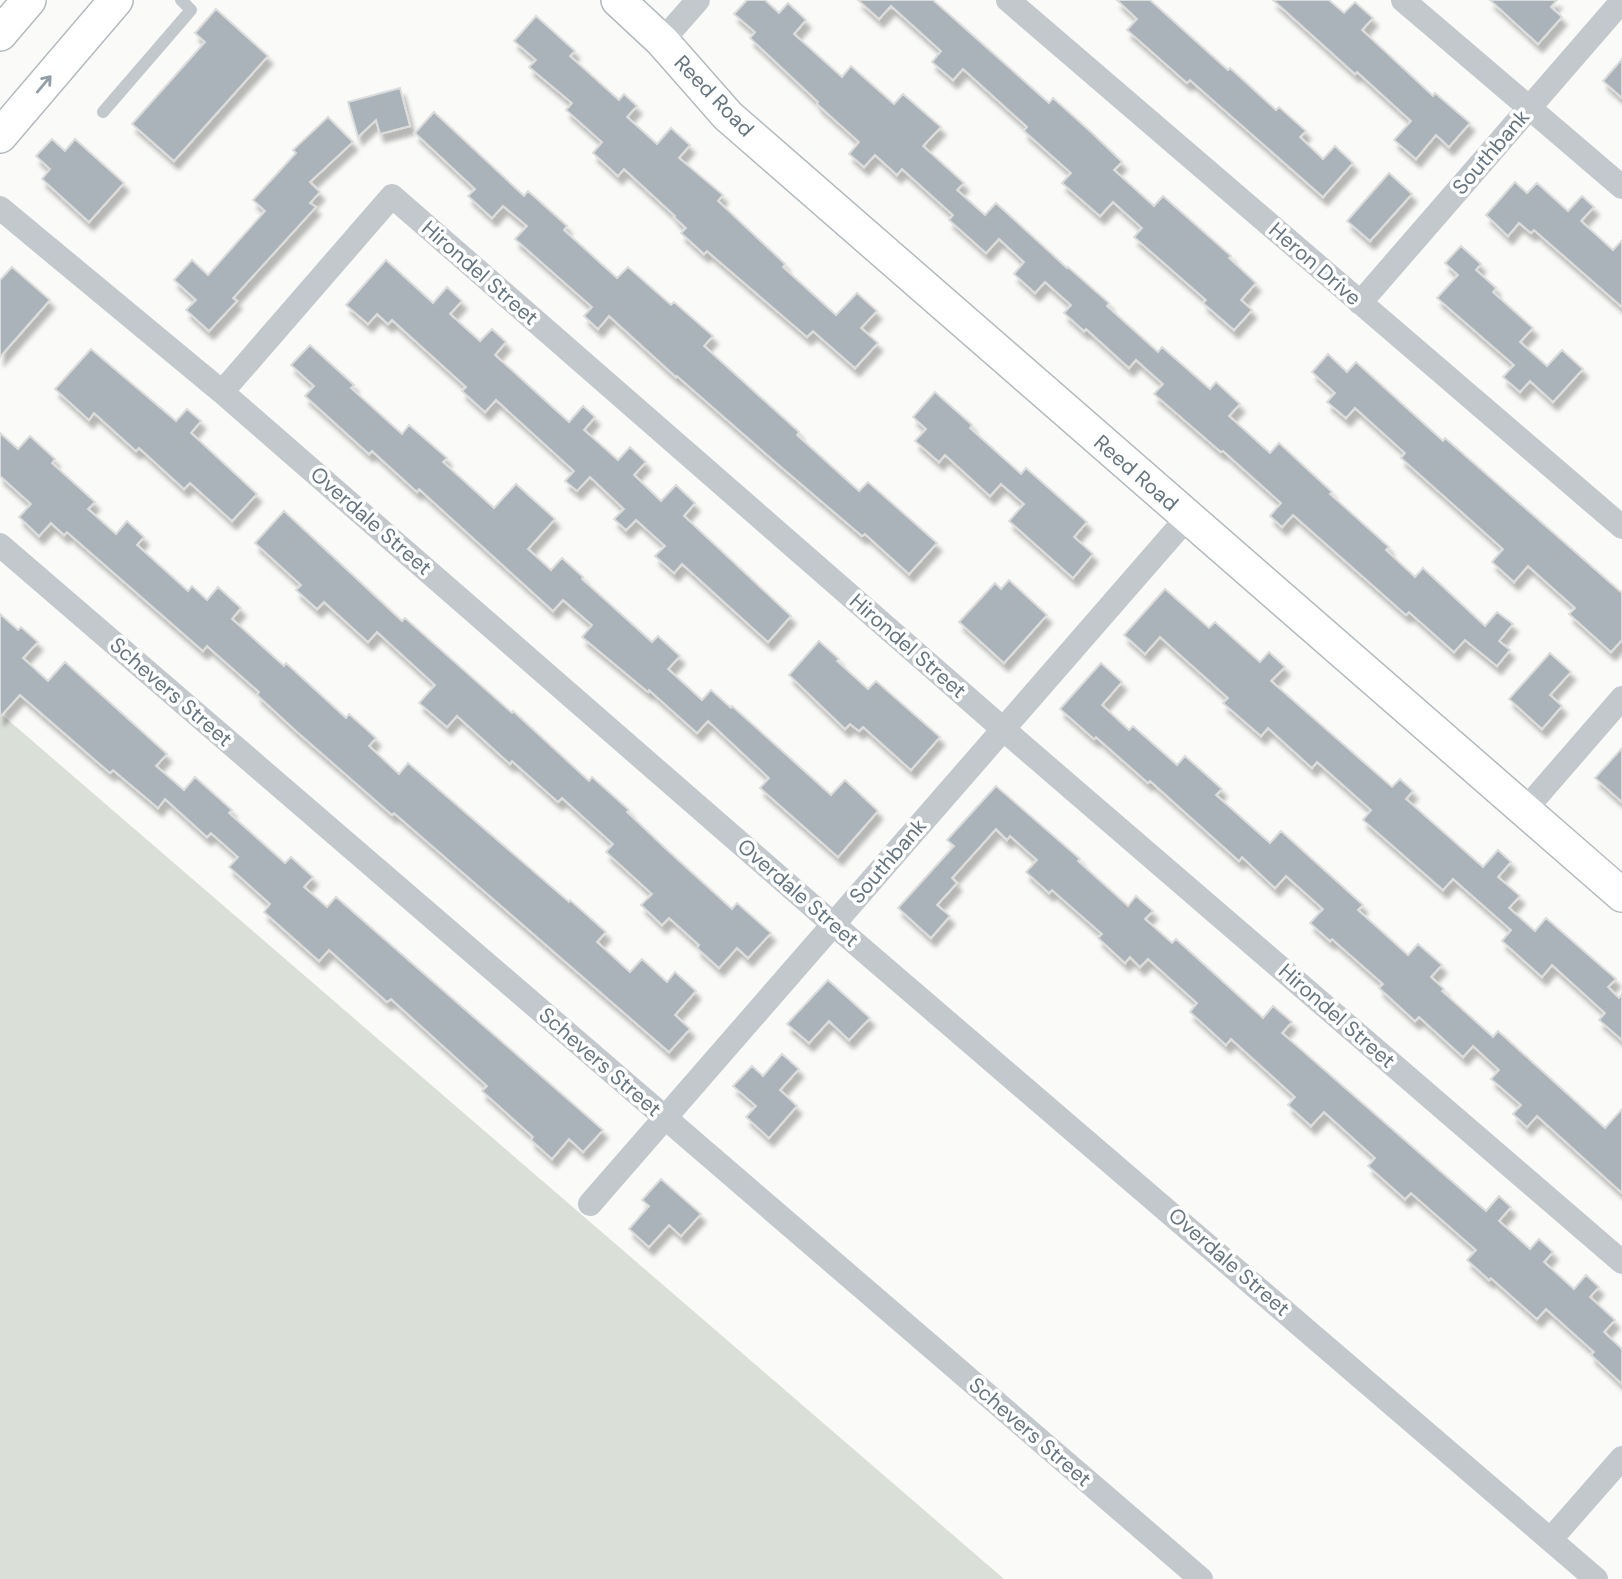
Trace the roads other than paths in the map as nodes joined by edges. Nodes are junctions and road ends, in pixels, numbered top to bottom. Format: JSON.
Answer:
{"nodes":[{"id":1,"x":29,"y":0,"type":"edge"},
{"id":2,"x":116,"y":0,"type":"edge"},
{"id":3,"x":181,"y":0,"type":"edge"},
{"id":4,"x":618,"y":0,"type":"edge"},
{"id":5,"x":637,"y":0,"type":"edge"},
{"id":6,"x":698,"y":0,"type":"edge"},
{"id":7,"x":1008,"y":0,"type":"edge"},
{"id":8,"x":1403,"y":0,"type":"edge"},
{"id":9,"x":1622,"y":1,"type":"edge"},
{"id":10,"x":0,"y":34,"type":"edge"},
{"id":11,"x":662,"y":41,"type":"junction"},
{"id":12,"x":1530,"y":108,"type":"junction"},
{"id":13,"x":103,"y":112,"type":"dead end"},
{"id":14,"x":0,"y":136,"type":"edge"},
{"id":15,"x":1622,"y":187,"type":"edge"},
{"id":16,"x":0,"y":208,"type":"edge"},
{"id":17,"x":1360,"y":303,"type":"junction"},
{"id":18,"x":222,"y":392,"type":"junction"},
{"id":19,"x":1187,"y":518,"type":"junction"},
{"id":20,"x":1622,"y":527,"type":"edge"},
{"id":21,"x":0,"y":545,"type":"edge"},
{"id":22,"x":1622,"y":698,"type":"edge"},
{"id":23,"x":1003,"y":729,"type":"junction"},
{"id":24,"x":1524,"y":811,"type":"junction"},
{"id":25,"x":1622,"y":895,"type":"edge"},
{"id":26,"x":833,"y":924,"type":"junction"},
{"id":27,"x":665,"y":1118,"type":"junction"},
{"id":28,"x":590,"y":1204,"type":"dead end"},
{"id":29,"x":1622,"y":1262,"type":"edge"},
{"id":30,"x":1622,"y":1458,"type":"edge"},
{"id":31,"x":1551,"y":1539,"type":"junction"},
{"id":32,"x":1201,"y":1579,"type":"edge"},
{"id":33,"x":1596,"y":1579,"type":"edge"}],
"edges":[{"from":1,"to":10,"type":"street"},
{"from":14,"to":2,"type":"street","one_way":true},
{"from":3,"to":13,"type":"lane"},
{"from":4,"to":11,"type":"street","name":"Reed Road"},
{"from":5,"to":11,"type":"street","name":"Reed Road"},
{"from":6,"to":11,"type":"street"},
{"from":7,"to":17,"type":"street","name":"Heron Drive"},
{"from":8,"to":12,"type":"street"},
{"from":9,"to":12,"type":"street","name":"Southbank"},
{"from":11,"to":19,"type":"street","name":"Reed Road"},
{"from":12,"to":15,"type":"street"},
{"from":12,"to":17,"type":"street","name":"Southbank"},
{"from":16,"to":18,"type":"street","name":"Overdale Street"},
{"from":17,"to":20,"type":"street","name":"Heron Drive"},
{"from":18,"to":23,"type":"street","name":"Hirondel Street"},
{"from":18,"to":26,"type":"street","name":"Overdale Street"},
{"from":19,"to":23,"type":"street","name":"Southbank"},
{"from":19,"to":24,"type":"street","name":"Reed Road"},
{"from":21,"to":27,"type":"street","name":"Schevers Street"},
{"from":22,"to":24,"type":"street"},
{"from":23,"to":26,"type":"street","name":"Southbank"},
{"from":23,"to":29,"type":"street","name":"Hirondel Street"},
{"from":24,"to":25,"type":"street","name":"Reed Road"},
{"from":26,"to":27,"type":"street","name":"Southbank"},
{"from":26,"to":31,"type":"street","name":"Overdale Street"},
{"from":27,"to":28,"type":"street","name":"Southbank"},
{"from":27,"to":32,"type":"street","name":"Schevers Street"},
{"from":30,"to":31,"type":"street"},
{"from":31,"to":33,"type":"street","name":"Overdale Street"}]}
